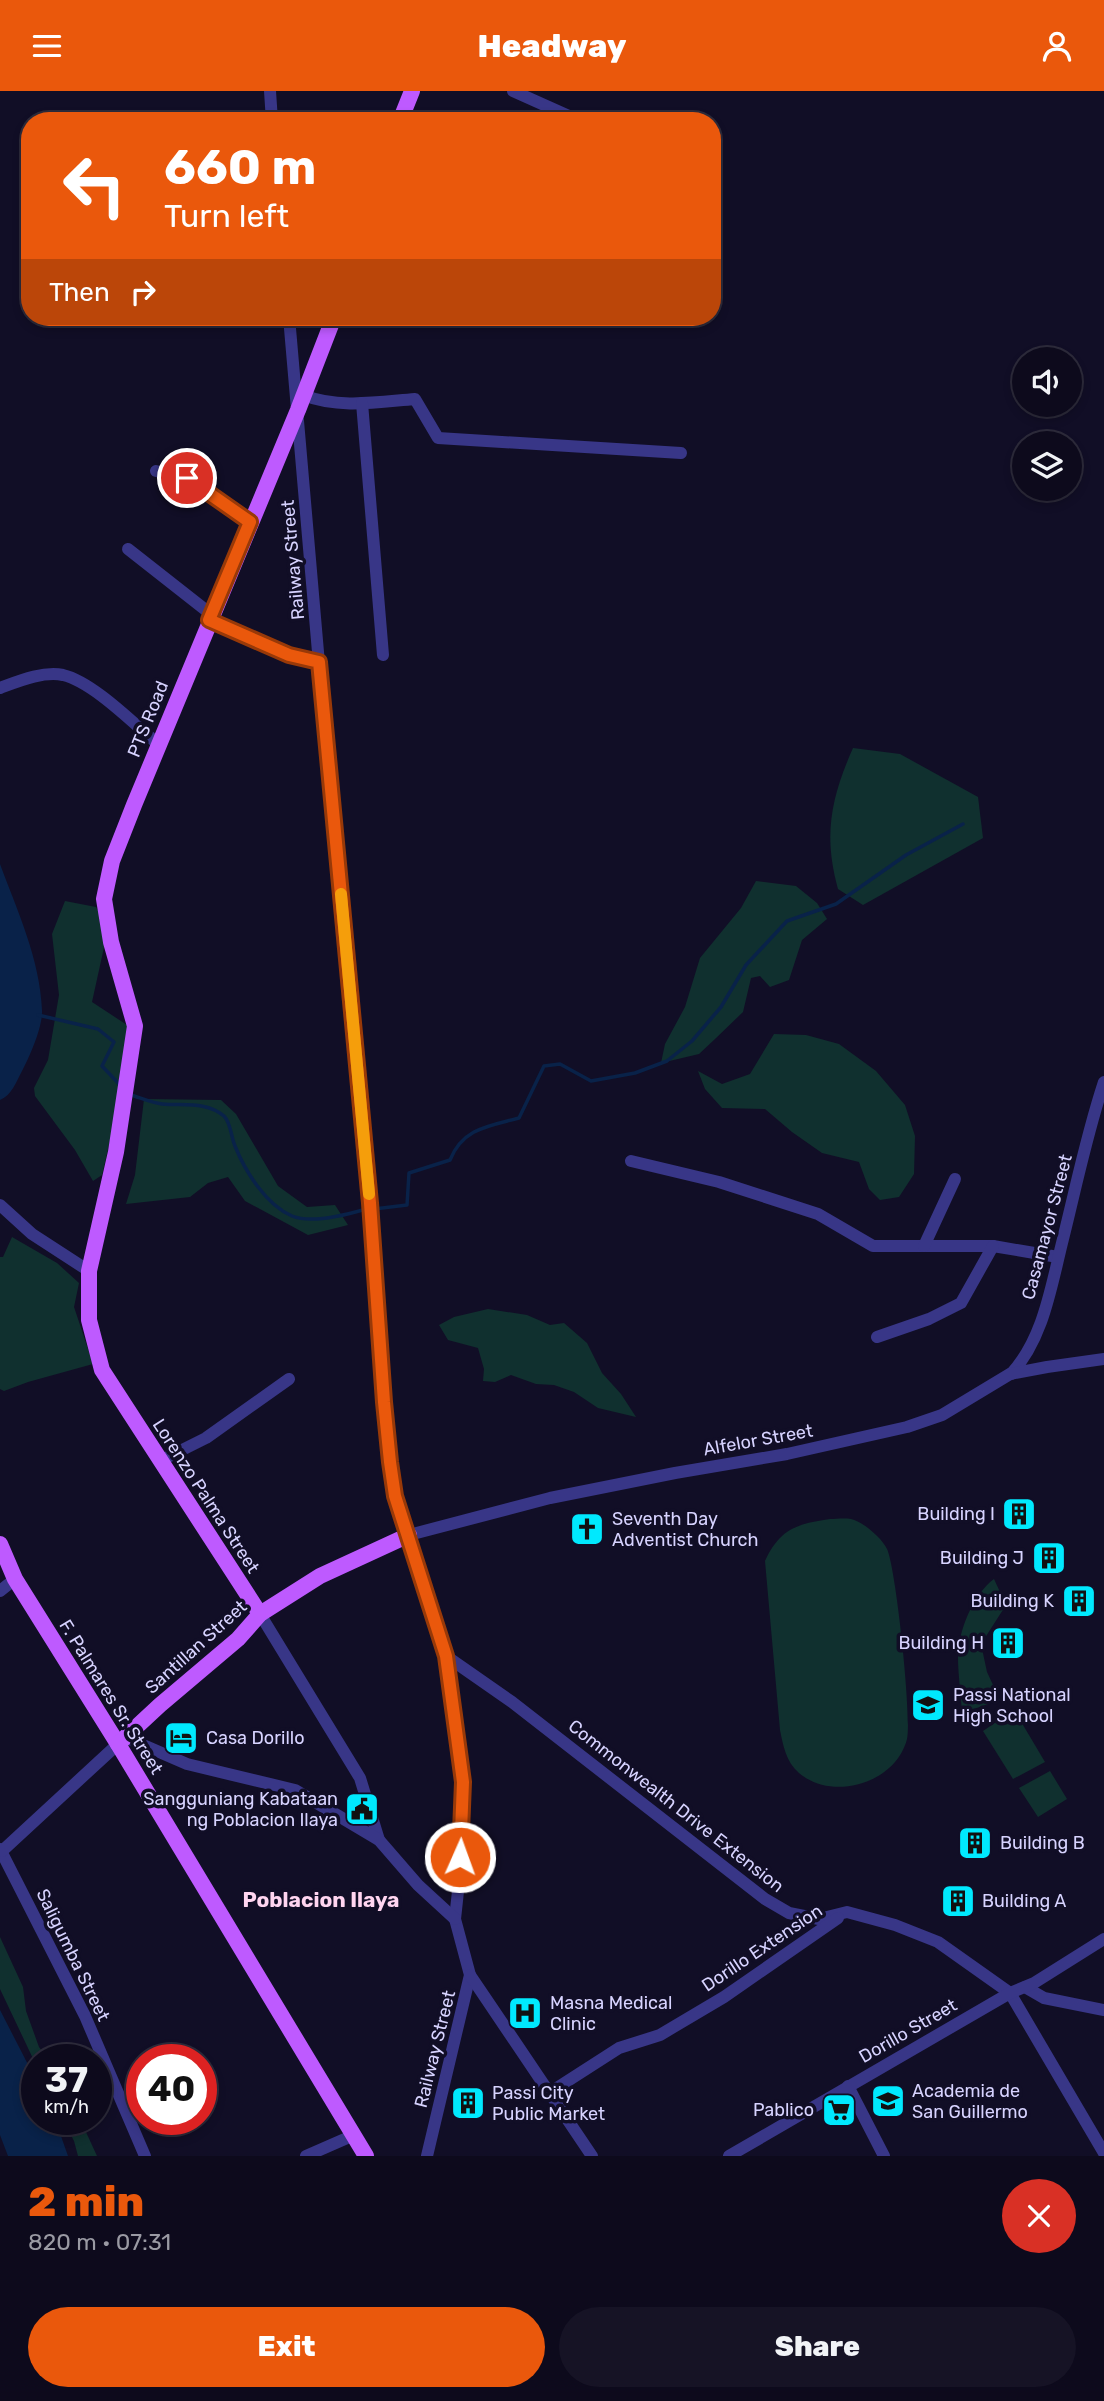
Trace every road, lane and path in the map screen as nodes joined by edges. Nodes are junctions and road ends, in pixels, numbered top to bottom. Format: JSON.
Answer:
{"nodes":[{"id":1,"x":270,"y":91,"type":"edge"},
{"id":2,"x":412,"y":91,"type":"edge"},
{"id":3,"x":513,"y":91,"type":"edge"},
{"id":4,"x":271,"y":112,"type":"edge"},
{"id":5,"x":404,"y":112,"type":"edge"},
{"id":6,"x":560,"y":112,"type":"edge"},
{"id":7,"x":290,"y":326,"type":"edge"},
{"id":8,"x":330,"y":326,"type":"edge"},
{"id":9,"x":300,"y":403,"type":"junction"},
{"id":10,"x":362,"y":403,"type":"junction"},
{"id":11,"x":681,"y":453,"type":"dead end"},
{"id":12,"x":156,"y":471,"type":"dead end"},
{"id":13,"x":250,"y":522,"type":"junction"},
{"id":14,"x":128,"y":549,"type":"dead end"},
{"id":15,"x":211,"y":617,"type":"junction"},
{"id":16,"x":383,"y":655,"type":"dead end"},
{"id":17,"x":319,"y":662,"type":"junction"},
{"id":18,"x":0,"y":688,"type":"edge"},
{"id":19,"x":159,"y":745,"type":"junction"},
{"id":20,"x":1104,"y":1082,"type":"edge"},
{"id":21,"x":116,"y":1152,"type":"joint"},
{"id":22,"x":631,"y":1161,"type":"dead end"},
{"id":23,"x":955,"y":1179,"type":"dead end"},
{"id":24,"x":0,"y":1205,"type":"edge"},
{"id":25,"x":924,"y":1246,"type":"junction"},
{"id":26,"x":993,"y":1246,"type":"junction"},
{"id":27,"x":1058,"y":1257,"type":"junction"},
{"id":28,"x":89,"y":1271,"type":"junction"},
{"id":29,"x":877,"y":1337,"type":"dead end"},
{"id":30,"x":1104,"y":1359,"type":"edge"},
{"id":31,"x":1010,"y":1374,"type":"junction"},
{"id":32,"x":289,"y":1379,"type":"dead end"},
{"id":33,"x":160,"y":1461,"type":"junction"},
{"id":34,"x":409,"y":1535,"type":"junction"},
{"id":35,"x":0,"y":1544,"type":"edge"},
{"id":36,"x":8,"y":1568,"type":"edge"},
{"id":37,"x":0,"y":1591,"type":"edge"},
{"id":38,"x":260,"y":1614,"type":"junction"},
{"id":39,"x":446,"y":1656,"type":"junction"},
{"id":40,"x":122,"y":1741,"type":"junction"},
{"id":41,"x":379,"y":1840,"type":"junction"},
{"id":42,"x":1,"y":1850,"type":"edge"},
{"id":43,"x":847,"y":1912,"type":"junction"},
{"id":44,"x":455,"y":1919,"type":"junction"},
{"id":45,"x":1104,"y":1939,"type":"edge"},
{"id":46,"x":470,"y":1975,"type":"junction"},
{"id":47,"x":1025,"y":1987,"type":"junction"},
{"id":48,"x":1010,"y":1993,"type":"junction"},
{"id":49,"x":1104,"y":2010,"type":"edge"},
{"id":50,"x":848,"y":2086,"type":"junction"},
{"id":51,"x":549,"y":2093,"type":"junction"},
{"id":52,"x":354,"y":2136,"type":"junction"},
{"id":53,"x":1104,"y":2153,"type":"edge"},
{"id":54,"x":145,"y":2156,"type":"edge"},
{"id":55,"x":306,"y":2156,"type":"edge"},
{"id":56,"x":366,"y":2156,"type":"edge"},
{"id":57,"x":427,"y":2156,"type":"edge"},
{"id":58,"x":592,"y":2156,"type":"edge"},
{"id":59,"x":729,"y":2156,"type":"edge"},
{"id":60,"x":884,"y":2156,"type":"edge"}],
"edges":[{"from":1,"to":4,"type":"street"},
{"from":2,"to":5,"type":"main road"},
{"from":3,"to":6,"type":"street"},
{"from":7,"to":9,"type":"street","name":"Railway Street"},
{"from":8,"to":9,"type":"main road","name":"PTS Road"},
{"from":9,"to":10,"type":"street"},
{"from":9,"to":13,"type":"main road","name":"PTS Road"},
{"from":9,"to":17,"type":"street","name":"Railway Street"},
{"from":10,"to":11,"type":"street"},
{"from":10,"to":16,"type":"street"},
{"from":12,"to":13,"type":"street"},
{"from":13,"to":15,"type":"main road","name":"PTS Road"},
{"from":14,"to":15,"type":"street"},
{"from":15,"to":17,"type":"street"},
{"from":15,"to":19,"type":"main road","name":"PTS Road"},
{"from":17,"to":34,"type":"street","name":"Railway Street"},
{"from":18,"to":19,"type":"street"},
{"from":19,"to":21,"type":"main road","name":"PTS Road"},
{"from":20,"to":27,"type":"street","name":"Casamayor Street"},
{"from":21,"to":28,"type":"main road","name":"Lorenzo Palma Street"},
{"from":22,"to":25,"type":"street"},
{"from":23,"to":25,"type":"street"},
{"from":24,"to":28,"type":"street"},
{"from":25,"to":26,"type":"street"},
{"from":26,"to":27,"type":"street"},
{"from":26,"to":29,"type":"street"},
{"from":27,"to":31,"type":"street","name":"Casamayor Street"},
{"from":28,"to":33,"type":"main road","name":"Lorenzo Palma Street"},
{"from":30,"to":31,"type":"street","name":"Alfelor Street"},
{"from":31,"to":34,"type":"street","name":"Alfelor Street"},
{"from":32,"to":33,"type":"street"},
{"from":33,"to":38,"type":"main road","name":"Lorenzo Palma Street"},
{"from":34,"to":38,"type":"main road","name":"Santillan Street"},
{"from":34,"to":39,"type":"street","name":"Railway Street"},
{"from":35,"to":36,"type":"main road","name":"F. Palmares Sr. Street"},
{"from":36,"to":37,"type":"street"},
{"from":36,"to":40,"type":"main road","name":"F. Palmares Sr. Street"},
{"from":38,"to":40,"type":"main road","name":"Santillan Street"},
{"from":38,"to":41,"type":"street","name":"Lorenzo Palma Street"},
{"from":39,"to":43,"type":"street","name":"Commonwealth Drive Extension"},
{"from":39,"to":44,"type":"street","name":"Railway Street"},
{"from":40,"to":41,"type":"street"},
{"from":40,"to":42,"type":"street","name":"Santillan Street"},
{"from":40,"to":52,"type":"main road","name":"F. Palmares Sr. Street"},
{"from":41,"to":44,"type":"street"},
{"from":42,"to":54,"type":"street","name":"Saligumba Street"},
{"from":43,"to":48,"type":"street","name":"Commonwealth Drive Extension"},
{"from":43,"to":51,"type":"street","name":"Dorillo Extension"},
{"from":44,"to":46,"type":"street","name":"Railway Street"},
{"from":45,"to":47,"type":"street","name":"Dorillo Street"},
{"from":46,"to":51,"type":"street"},
{"from":46,"to":57,"type":"street","name":"Railway Street"},
{"from":47,"to":48,"type":"street","name":"Dorillo Street"},
{"from":47,"to":49,"type":"street"},
{"from":48,"to":50,"type":"street","name":"Dorillo Street"},
{"from":48,"to":53,"type":"street"},
{"from":50,"to":59,"type":"street","name":"Dorillo Street"},
{"from":50,"to":60,"type":"street"},
{"from":51,"to":58,"type":"street"},
{"from":52,"to":55,"type":"street"},
{"from":52,"to":56,"type":"main road","name":"F. Palmares Sr. Street"}]}
